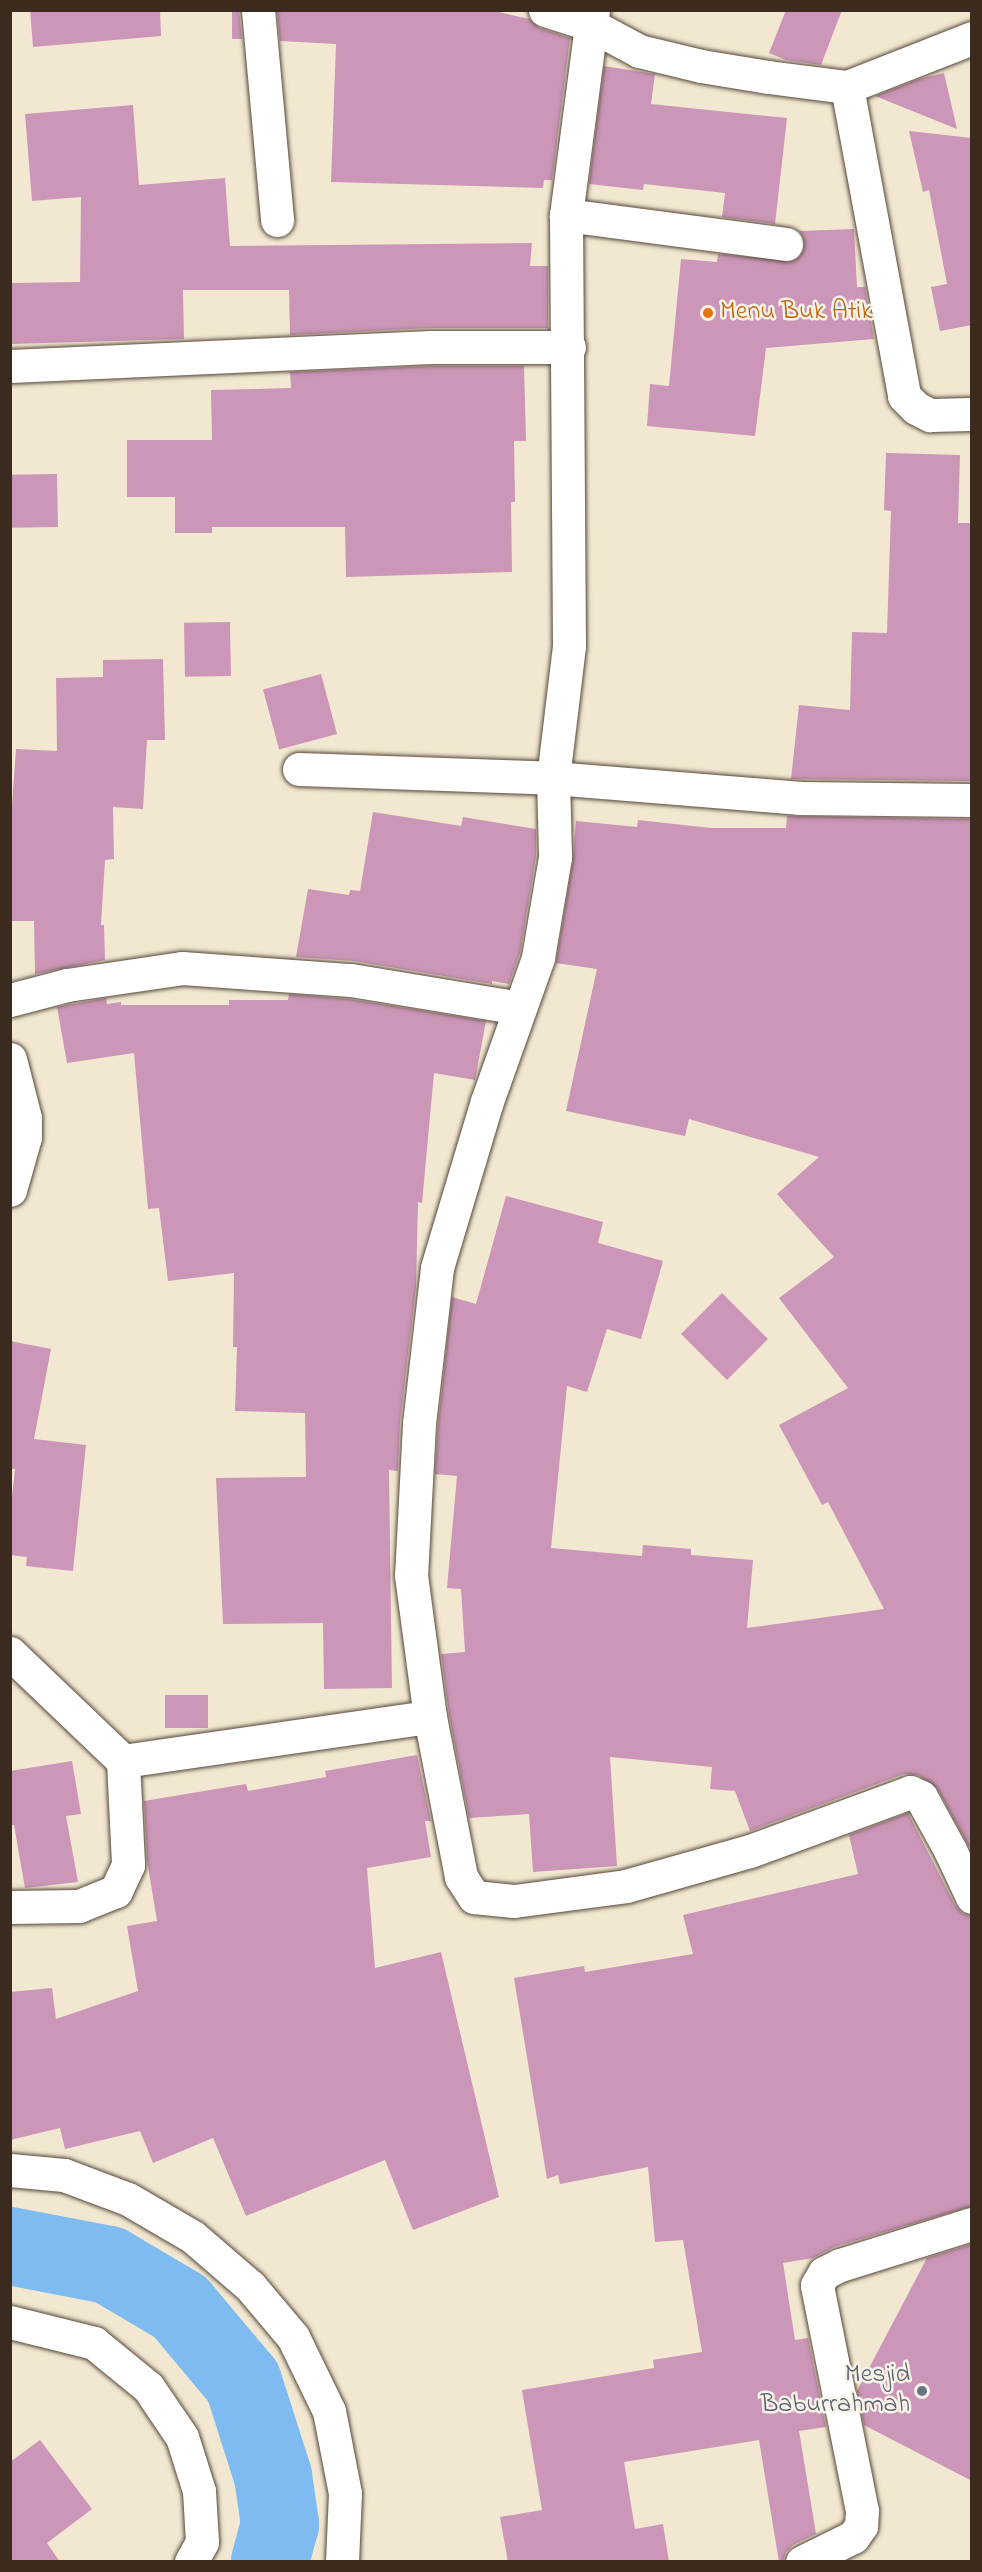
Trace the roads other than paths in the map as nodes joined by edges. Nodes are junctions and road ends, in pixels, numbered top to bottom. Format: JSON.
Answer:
{"nodes":[{"id":1,"x":258,"y":10,"type":"edge"},
{"id":2,"x":545,"y":10,"type":"edge"},
{"id":3,"x":591,"y":17,"type":"edge"},
{"id":4,"x":972,"y":38,"type":"edge"},
{"id":5,"x":847,"y":87,"type":"junction"},
{"id":6,"x":566,"y":215,"type":"junction"},
{"id":7,"x":277,"y":220,"type":"dead end"},
{"id":8,"x":786,"y":244,"type":"dead end"},
{"id":9,"x":569,"y":347,"type":"junction"},
{"id":10,"x":10,"y":366,"type":"edge"},
{"id":11,"x":972,"y":414,"type":"edge"},
{"id":12,"x":299,"y":769,"type":"dead end"},
{"id":13,"x":553,"y":778,"type":"junction"},
{"id":14,"x":972,"y":800,"type":"edge"},
{"id":15,"x":10,"y":1000,"type":"edge"},
{"id":16,"x":520,"y":1008,"type":"junction"},
{"id":17,"x":10,"y":1059,"type":"edge"},
{"id":18,"x":10,"y":1190,"type":"edge"},
{"id":19,"x":10,"y":1653,"type":"edge"},
{"id":20,"x":429,"y":1717,"type":"junction"},
{"id":21,"x":123,"y":1761,"type":"junction"},
{"id":22,"x":961,"y":1846,"type":"edge"},
{"id":23,"x":972,"y":1897,"type":"edge"},
{"id":24,"x":10,"y":1907,"type":"edge"},
{"id":25,"x":10,"y":2170,"type":"edge"},
{"id":26,"x":972,"y":2224,"type":"edge"},
{"id":27,"x":10,"y":2322,"type":"edge"},
{"id":28,"x":191,"y":2562,"type":"edge"},
{"id":29,"x":342,"y":2562,"type":"edge"},
{"id":30,"x":801,"y":2562,"type":"edge"}],
"edges":[{"from":1,"to":7,"type":"street"},
{"from":2,"to":3,"type":"street"},
{"from":3,"to":5,"type":"street"},
{"from":3,"to":6,"type":"street"},
{"from":4,"to":5,"type":"street"},
{"from":5,"to":11,"type":"street"},
{"from":6,"to":8,"type":"street"},
{"from":6,"to":9,"type":"street"},
{"from":9,"to":10,"type":"street"},
{"from":9,"to":13,"type":"street"},
{"from":12,"to":13,"type":"street"},
{"from":13,"to":14,"type":"street"},
{"from":13,"to":16,"type":"street"},
{"from":15,"to":16,"type":"street"},
{"from":16,"to":20,"type":"street"},
{"from":17,"to":18,"type":"street"},
{"from":19,"to":21,"type":"street"},
{"from":20,"to":21,"type":"street"},
{"from":20,"to":22,"type":"street"},
{"from":21,"to":24,"type":"street"},
{"from":22,"to":23,"type":"street"},
{"from":25,"to":29,"type":"street"},
{"from":26,"to":30,"type":"street"},
{"from":27,"to":28,"type":"street"}]}
